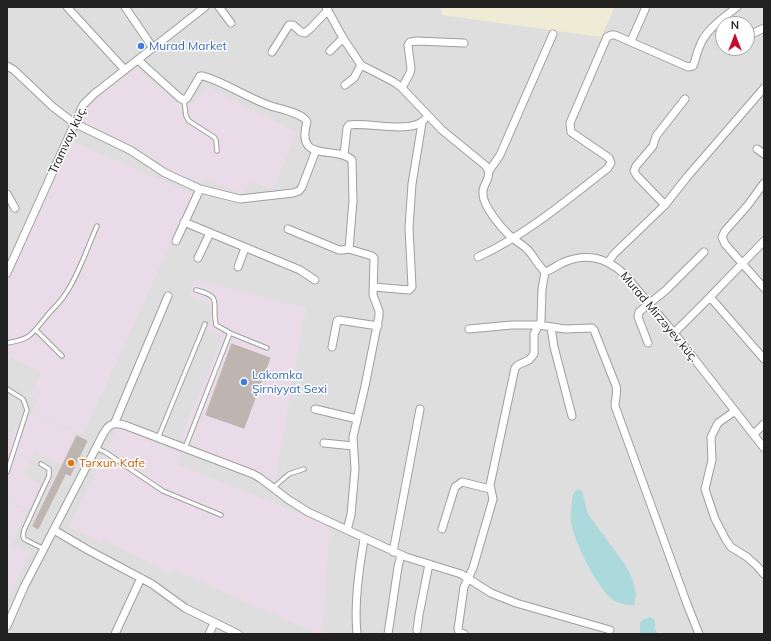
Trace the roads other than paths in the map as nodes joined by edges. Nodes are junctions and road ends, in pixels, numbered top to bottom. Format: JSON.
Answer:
{"nodes":[{"id":1,"x":67,"y":7,"type":"edge"},
{"id":2,"x":125,"y":7,"type":"edge"},
{"id":3,"x":205,"y":7,"type":"edge"},
{"id":4,"x":219,"y":7,"type":"edge"},
{"id":5,"x":646,"y":7,"type":"edge"},
{"id":6,"x":737,"y":7,"type":"edge"},
{"id":7,"x":327,"y":9,"type":"edge"},
{"id":8,"x":231,"y":23,"type":"dead end"},
{"id":9,"x":764,"y":28,"type":"edge"},
{"id":10,"x":755,"y":32,"type":"edge"},
{"id":11,"x":553,"y":34,"type":"dead end"},
{"id":12,"x":343,"y":38,"type":"junction"},
{"id":13,"x":631,"y":41,"type":"junction"},
{"id":14,"x":464,"y":43,"type":"dead end"},
{"id":15,"x":153,"y":48,"type":"junction"},
{"id":16,"x":330,"y":51,"type":"dead end"},
{"id":17,"x":272,"y":52,"type":"dead end"},
{"id":18,"x":138,"y":60,"type":"junction"},
{"id":19,"x":361,"y":65,"type":"junction"},
{"id":20,"x":7,"y":66,"type":"edge"},
{"id":21,"x":125,"y":70,"type":"junction"},
{"id":22,"x":345,"y":86,"type":"dead end"},
{"id":23,"x":402,"y":88,"type":"junction"},
{"id":24,"x":764,"y":88,"type":"edge"},
{"id":25,"x":685,"y":99,"type":"dead end"},
{"id":26,"x":184,"y":100,"type":"junction"},
{"id":27,"x":427,"y":116,"type":"junction"},
{"id":28,"x":74,"y":123,"type":"junction"},
{"id":29,"x":422,"y":123,"type":"junction"},
{"id":30,"x":757,"y":149,"type":"dead end"},
{"id":31,"x":316,"y":150,"type":"junction"},
{"id":32,"x":217,"y":151,"type":"dead end"},
{"id":33,"x":764,"y":154,"type":"edge"},
{"id":34,"x":344,"y":155,"type":"junction"},
{"id":35,"x":489,"y":171,"type":"junction"},
{"id":36,"x":764,"y":183,"type":"edge"},
{"id":37,"x":200,"y":189,"type":"junction"},
{"id":38,"x":7,"y":194,"type":"edge"},
{"id":39,"x":665,"y":205,"type":"junction"},
{"id":40,"x":15,"y":208,"type":"dead end"},
{"id":41,"x":184,"y":222,"type":"junction"},
{"id":42,"x":96,"y":226,"type":"dead end"},
{"id":43,"x":288,"y":229,"type":"dead end"},
{"id":44,"x":210,"y":233,"type":"junction"},
{"id":45,"x":514,"y":238,"type":"junction"},
{"id":46,"x":176,"y":241,"type":"dead end"},
{"id":47,"x":764,"y":241,"type":"edge"},
{"id":48,"x":245,"y":248,"type":"junction"},
{"id":49,"x":349,"y":248,"type":"junction"},
{"id":50,"x":704,"y":252,"type":"dead end"},
{"id":51,"x":478,"y":257,"type":"dead end"},
{"id":52,"x":198,"y":258,"type":"dead end"},
{"id":53,"x":609,"y":262,"type":"junction"},
{"id":54,"x":742,"y":263,"type":"junction"},
{"id":55,"x":238,"y":267,"type":"dead end"},
{"id":56,"x":545,"y":272,"type":"junction"},
{"id":57,"x":7,"y":273,"type":"edge"},
{"id":58,"x":315,"y":280,"type":"dead end"},
{"id":59,"x":374,"y":287,"type":"junction"},
{"id":60,"x":764,"y":288,"type":"edge"},
{"id":61,"x":196,"y":290,"type":"dead end"},
{"id":62,"x":168,"y":296,"type":"dead end"},
{"id":63,"x":710,"y":297,"type":"junction"},
{"id":64,"x":649,"y":304,"type":"junction"},
{"id":65,"x":205,"y":324,"type":"dead end"},
{"id":66,"x":539,"y":325,"type":"junction"},
{"id":67,"x":378,"y":326,"type":"junction"},
{"id":68,"x":551,"y":327,"type":"junction"},
{"id":69,"x":468,"y":328,"type":"dead end"},
{"id":70,"x":36,"y":330,"type":"junction"},
{"id":71,"x":230,"y":333,"type":"junction"},
{"id":72,"x":674,"y":333,"type":"junction"},
{"id":73,"x":648,"y":343,"type":"dead end"},
{"id":74,"x":7,"y":344,"type":"edge"},
{"id":75,"x":332,"y":347,"type":"dead end"},
{"id":76,"x":266,"y":348,"type":"dead end"},
{"id":77,"x":62,"y":356,"type":"dead end"},
{"id":78,"x":764,"y":359,"type":"edge"},
{"id":79,"x":7,"y":389,"type":"edge"},
{"id":80,"x":315,"y":409,"type":"dead end"},
{"id":81,"x":420,"y":409,"type":"dead end"},
{"id":82,"x":735,"y":411,"type":"junction"},
{"id":83,"x":572,"y":416,"type":"dead end"},
{"id":84,"x":357,"y":419,"type":"junction"},
{"id":85,"x":115,"y":422,"type":"junction"},
{"id":86,"x":764,"y":424,"type":"edge"},
{"id":87,"x":754,"y":434,"type":"junction"},
{"id":88,"x":158,"y":438,"type":"junction"},
{"id":89,"x":324,"y":443,"type":"dead end"},
{"id":90,"x":353,"y":446,"type":"junction"},
{"id":91,"x":96,"y":448,"type":"junction"},
{"id":92,"x":185,"y":448,"type":"junction"},
{"id":93,"x":764,"y":448,"type":"edge"},
{"id":94,"x":41,"y":464,"type":"dead end"},
{"id":95,"x":304,"y":469,"type":"dead end"},
{"id":96,"x":7,"y":472,"type":"edge"},
{"id":97,"x":273,"y":488,"type":"junction"},
{"id":98,"x":490,"y":489,"type":"junction"},
{"id":99,"x":221,"y":515,"type":"dead end"},
{"id":100,"x":442,"y":529,"type":"dead end"},
{"id":101,"x":54,"y":530,"type":"junction"},
{"id":102,"x":347,"y":530,"type":"junction"},
{"id":103,"x":364,"y":539,"type":"junction"},
{"id":104,"x":44,"y":549,"type":"junction"},
{"id":105,"x":393,"y":552,"type":"junction"},
{"id":106,"x":401,"y":555,"type":"junction"},
{"id":107,"x":429,"y":564,"type":"junction"},
{"id":108,"x":764,"y":574,"type":"edge"},
{"id":109,"x":141,"y":578,"type":"junction"},
{"id":110,"x":468,"y":578,"type":"junction"},
{"id":111,"x":214,"y":623,"type":"junction"},
{"id":112,"x":7,"y":626,"type":"edge"},
{"id":113,"x":417,"y":630,"type":"dead end"},
{"id":114,"x":610,"y":630,"type":"dead end"},
{"id":115,"x":115,"y":634,"type":"edge"},
{"id":116,"x":209,"y":634,"type":"edge"},
{"id":117,"x":238,"y":634,"type":"edge"},
{"id":118,"x":358,"y":634,"type":"edge"},
{"id":119,"x":388,"y":634,"type":"edge"},
{"id":120,"x":464,"y":634,"type":"edge"},
{"id":121,"x":699,"y":634,"type":"edge"}],
"edges":[{"from":1,"to":21,"type":"street"},
{"from":2,"to":15,"type":"street"},
{"from":3,"to":15,"type":"street","name":"Tramvay küç."},
{"from":4,"to":8,"type":"street"},
{"from":5,"to":13,"type":"street"},
{"from":6,"to":13,"type":"street"},
{"from":7,"to":12,"type":"street"},
{"from":7,"to":17,"type":"street"},
{"from":9,"to":10,"type":"street"},
{"from":11,"to":35,"type":"street"},
{"from":12,"to":16,"type":"street"},
{"from":12,"to":19,"type":"street"},
{"from":13,"to":45,"type":"street"},
{"from":14,"to":23,"type":"street"},
{"from":15,"to":18,"type":"street","name":"Tramvay küç."},
{"from":18,"to":21,"type":"street","name":"Tramvay küç."},
{"from":18,"to":26,"type":"street"},
{"from":19,"to":22,"type":"street"},
{"from":19,"to":23,"type":"street"},
{"from":20,"to":28,"type":"street"},
{"from":21,"to":28,"type":"street","name":"Tramvay küç."},
{"from":23,"to":27,"type":"street"},
{"from":24,"to":39,"type":"street"},
{"from":25,"to":39,"type":"street"},
{"from":26,"to":31,"type":"street"},
{"from":26,"to":32,"type":"lane"},
{"from":27,"to":29,"type":"street"},
{"from":27,"to":35,"type":"street"},
{"from":28,"to":37,"type":"street"},
{"from":28,"to":57,"type":"street","name":"Tramvay küç."},
{"from":29,"to":34,"type":"street"},
{"from":29,"to":59,"type":"street"},
{"from":30,"to":33,"type":"street"},
{"from":31,"to":34,"type":"street"},
{"from":31,"to":37,"type":"street"},
{"from":34,"to":49,"type":"street"},
{"from":35,"to":45,"type":"street"},
{"from":36,"to":54,"type":"street"},
{"from":37,"to":41,"type":"street"},
{"from":38,"to":40,"type":"street"},
{"from":39,"to":53,"type":"street"},
{"from":41,"to":44,"type":"street"},
{"from":41,"to":46,"type":"street"},
{"from":42,"to":70,"type":"lane"},
{"from":43,"to":49,"type":"street"},
{"from":44,"to":48,"type":"street"},
{"from":44,"to":52,"type":"street"},
{"from":45,"to":51,"type":"street"},
{"from":45,"to":56,"type":"street"},
{"from":47,"to":54,"type":"street"},
{"from":48,"to":55,"type":"street"},
{"from":48,"to":58,"type":"street"},
{"from":49,"to":59,"type":"street"},
{"from":50,"to":64,"type":"street"},
{"from":53,"to":56,"type":"street","name":"Murad Mirzəyev küç."},
{"from":53,"to":64,"type":"street","name":"Murad Mirzəyev küç."},
{"from":54,"to":60,"type":"street"},
{"from":54,"to":63,"type":"street"},
{"from":56,"to":66,"type":"street"},
{"from":59,"to":67,"type":"street"},
{"from":61,"to":71,"type":"lane"},
{"from":62,"to":85,"type":"street"},
{"from":63,"to":72,"type":"street"},
{"from":63,"to":78,"type":"street"},
{"from":64,"to":72,"type":"street","name":"Murad Mirzəyev küç."},
{"from":64,"to":73,"type":"street"},
{"from":65,"to":88,"type":"lane"},
{"from":66,"to":68,"type":"street"},
{"from":66,"to":69,"type":"street"},
{"from":66,"to":98,"type":"street"},
{"from":67,"to":75,"type":"street"},
{"from":67,"to":84,"type":"street"},
{"from":68,"to":83,"type":"street"},
{"from":68,"to":121,"type":"street"},
{"from":70,"to":74,"type":"lane"},
{"from":70,"to":77,"type":"lane"},
{"from":71,"to":76,"type":"lane"},
{"from":71,"to":92,"type":"lane"},
{"from":72,"to":82,"type":"street","name":"Murad Mirzəyev küç."},
{"from":79,"to":96,"type":"lane"},
{"from":80,"to":84,"type":"street"},
{"from":81,"to":105,"type":"street"},
{"from":82,"to":87,"type":"street","name":"Murad Mirzəyev küç."},
{"from":82,"to":108,"type":"street"},
{"from":84,"to":90,"type":"street"},
{"from":85,"to":88,"type":"street"},
{"from":85,"to":91,"type":"street"},
{"from":86,"to":87,"type":"street"},
{"from":87,"to":93,"type":"street","name":"Murad Mirzəyev küç."},
{"from":88,"to":92,"type":"street"},
{"from":89,"to":90,"type":"street"},
{"from":90,"to":102,"type":"street"},
{"from":91,"to":99,"type":"lane"},
{"from":91,"to":101,"type":"street"},
{"from":92,"to":97,"type":"street"},
{"from":94,"to":104,"type":"lane"},
{"from":95,"to":97,"type":"lane"},
{"from":97,"to":102,"type":"street"},
{"from":98,"to":100,"type":"street"},
{"from":98,"to":110,"type":"street"},
{"from":101,"to":104,"type":"street"},
{"from":101,"to":109,"type":"street"},
{"from":102,"to":103,"type":"street"},
{"from":103,"to":105,"type":"street"},
{"from":103,"to":118,"type":"street"},
{"from":104,"to":112,"type":"street"},
{"from":105,"to":106,"type":"street"},
{"from":106,"to":107,"type":"street"},
{"from":106,"to":119,"type":"street"},
{"from":107,"to":110,"type":"street"},
{"from":107,"to":113,"type":"street"},
{"from":109,"to":111,"type":"street"},
{"from":109,"to":115,"type":"street"},
{"from":110,"to":114,"type":"street"},
{"from":110,"to":120,"type":"street"},
{"from":111,"to":116,"type":"street"},
{"from":111,"to":117,"type":"street"}]}
